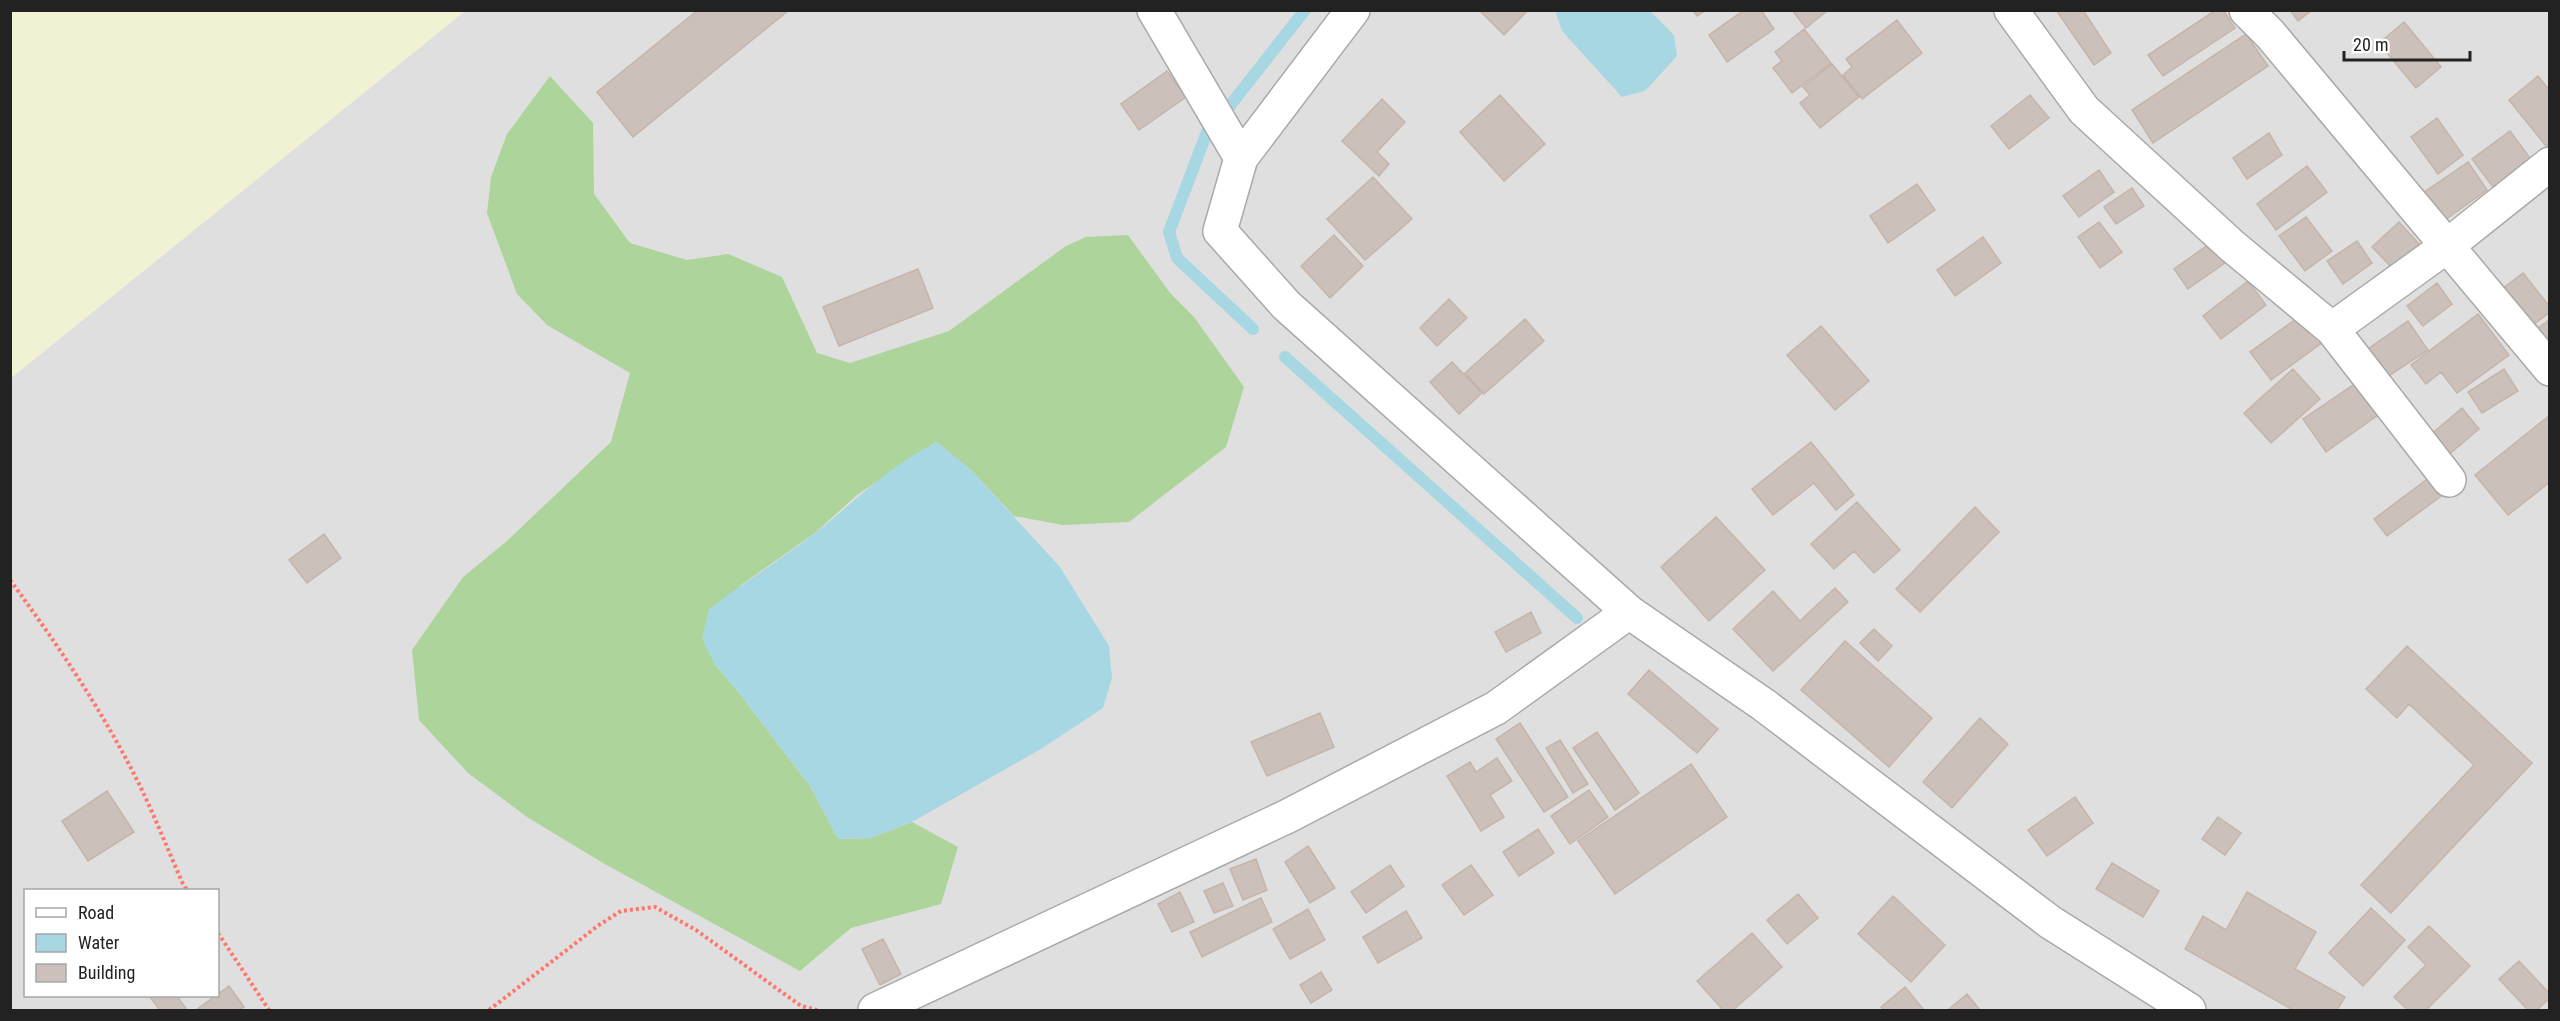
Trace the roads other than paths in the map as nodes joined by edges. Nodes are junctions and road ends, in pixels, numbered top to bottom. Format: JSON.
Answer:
{"nodes":[{"id":1,"x":1154,"y":10,"type":"edge"},
{"id":2,"x":1353,"y":10,"type":"edge"},
{"id":3,"x":2011,"y":10,"type":"edge"},
{"id":4,"x":2246,"y":10,"type":"edge"},
{"id":5,"x":1241,"y":158,"type":"junction"},
{"id":6,"x":2550,"y":164,"type":"edge"},
{"id":7,"x":2447,"y":246,"type":"junction"},
{"id":8,"x":2332,"y":329,"type":"junction"},
{"id":9,"x":2550,"y":369,"type":"edge"},
{"id":10,"x":2449,"y":480,"type":"dead end"},
{"id":11,"x":1629,"y":612,"type":"junction"},
{"id":12,"x":875,"y":1011,"type":"edge"},
{"id":13,"x":2189,"y":1011,"type":"edge"}],
"edges":[{"from":1,"to":5,"type":"street"},
{"from":2,"to":5,"type":"street"},
{"from":3,"to":8,"type":"street"},
{"from":4,"to":7,"type":"street"},
{"from":5,"to":11,"type":"street"},
{"from":6,"to":7,"type":"street"},
{"from":7,"to":8,"type":"street"},
{"from":7,"to":9,"type":"street"},
{"from":8,"to":10,"type":"street"},
{"from":11,"to":12,"type":"street"},
{"from":11,"to":13,"type":"street"}]}
